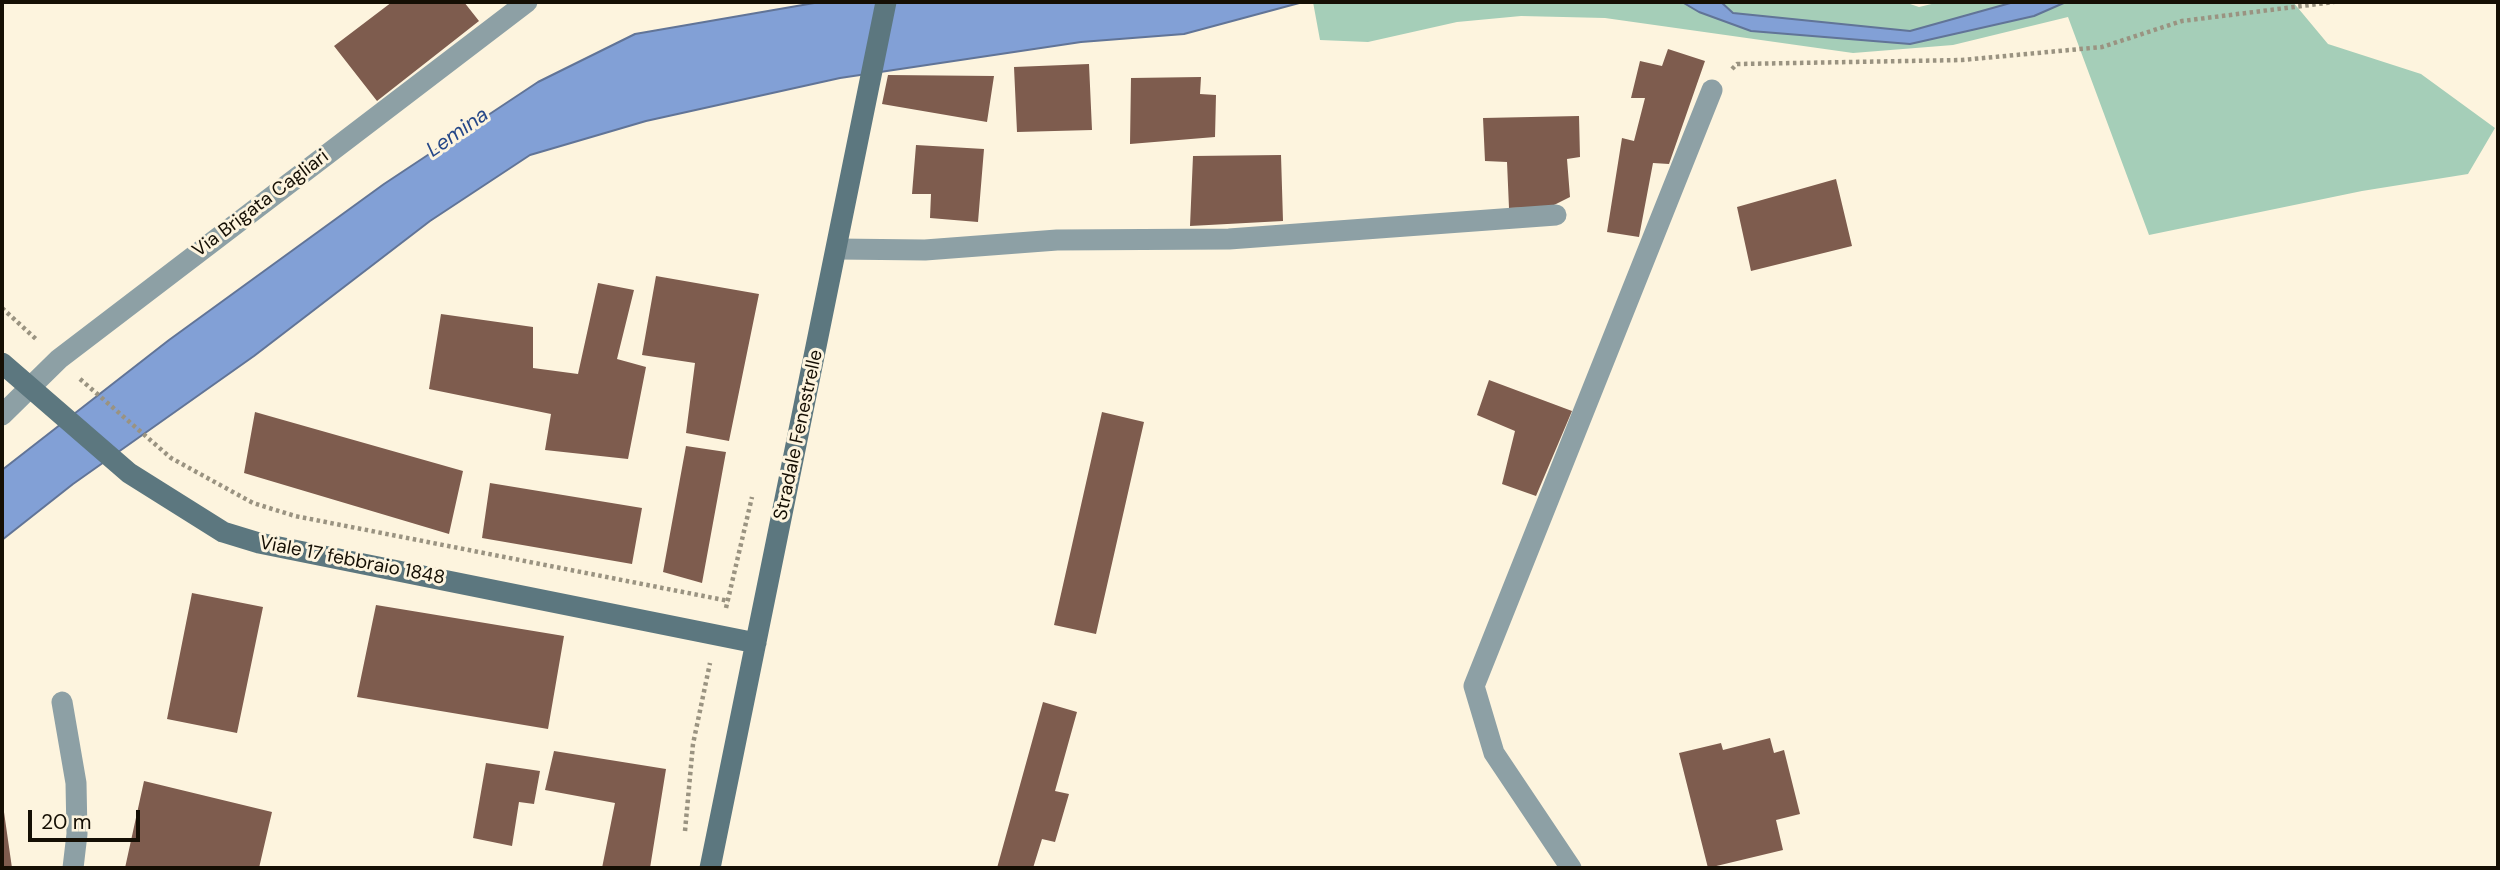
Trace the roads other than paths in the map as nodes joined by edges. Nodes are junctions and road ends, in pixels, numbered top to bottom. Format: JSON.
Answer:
{"nodes":[{"id":1,"x":527,"y":2,"type":"edge"},
{"id":2,"x":886,"y":2,"type":"edge"},
{"id":3,"x":1712,"y":90,"type":"road end"},
{"id":4,"x":1556,"y":215,"type":"dead end"},
{"id":5,"x":837,"y":249,"type":"junction"},
{"id":6,"x":2,"y":363,"type":"edge"},
{"id":7,"x":27,"y":387,"type":"junction"},
{"id":8,"x":2,"y":415,"type":"edge"},
{"id":9,"x":756,"y":643,"type":"junction"},
{"id":10,"x":62,"y":702,"type":"dead end"},
{"id":11,"x":74,"y":868,"type":"edge"},
{"id":12,"x":710,"y":868,"type":"edge"},
{"id":13,"x":1571,"y":868,"type":"edge"}],
"edges":[{"from":1,"to":7,"type":"street","name":"Via Brigata Cagliari"},
{"from":2,"to":5,"type":"main road","name":"Stradale Fenestrelle"},
{"from":3,"to":13,"type":"street"},
{"from":4,"to":5,"type":"street"},
{"from":5,"to":9,"type":"main road","name":"Stradale Fenestrelle"},
{"from":6,"to":7,"type":"main road","name":"Viale 17 febbraio 1848"},
{"from":7,"to":8,"type":"street","name":"Via Brigata Cagliari"},
{"from":7,"to":9,"type":"main road","name":"Viale 17 febbraio 1848"},
{"from":9,"to":12,"type":"main road","name":"Stradale Fenestrelle"},
{"from":10,"to":11,"type":"street"}]}
